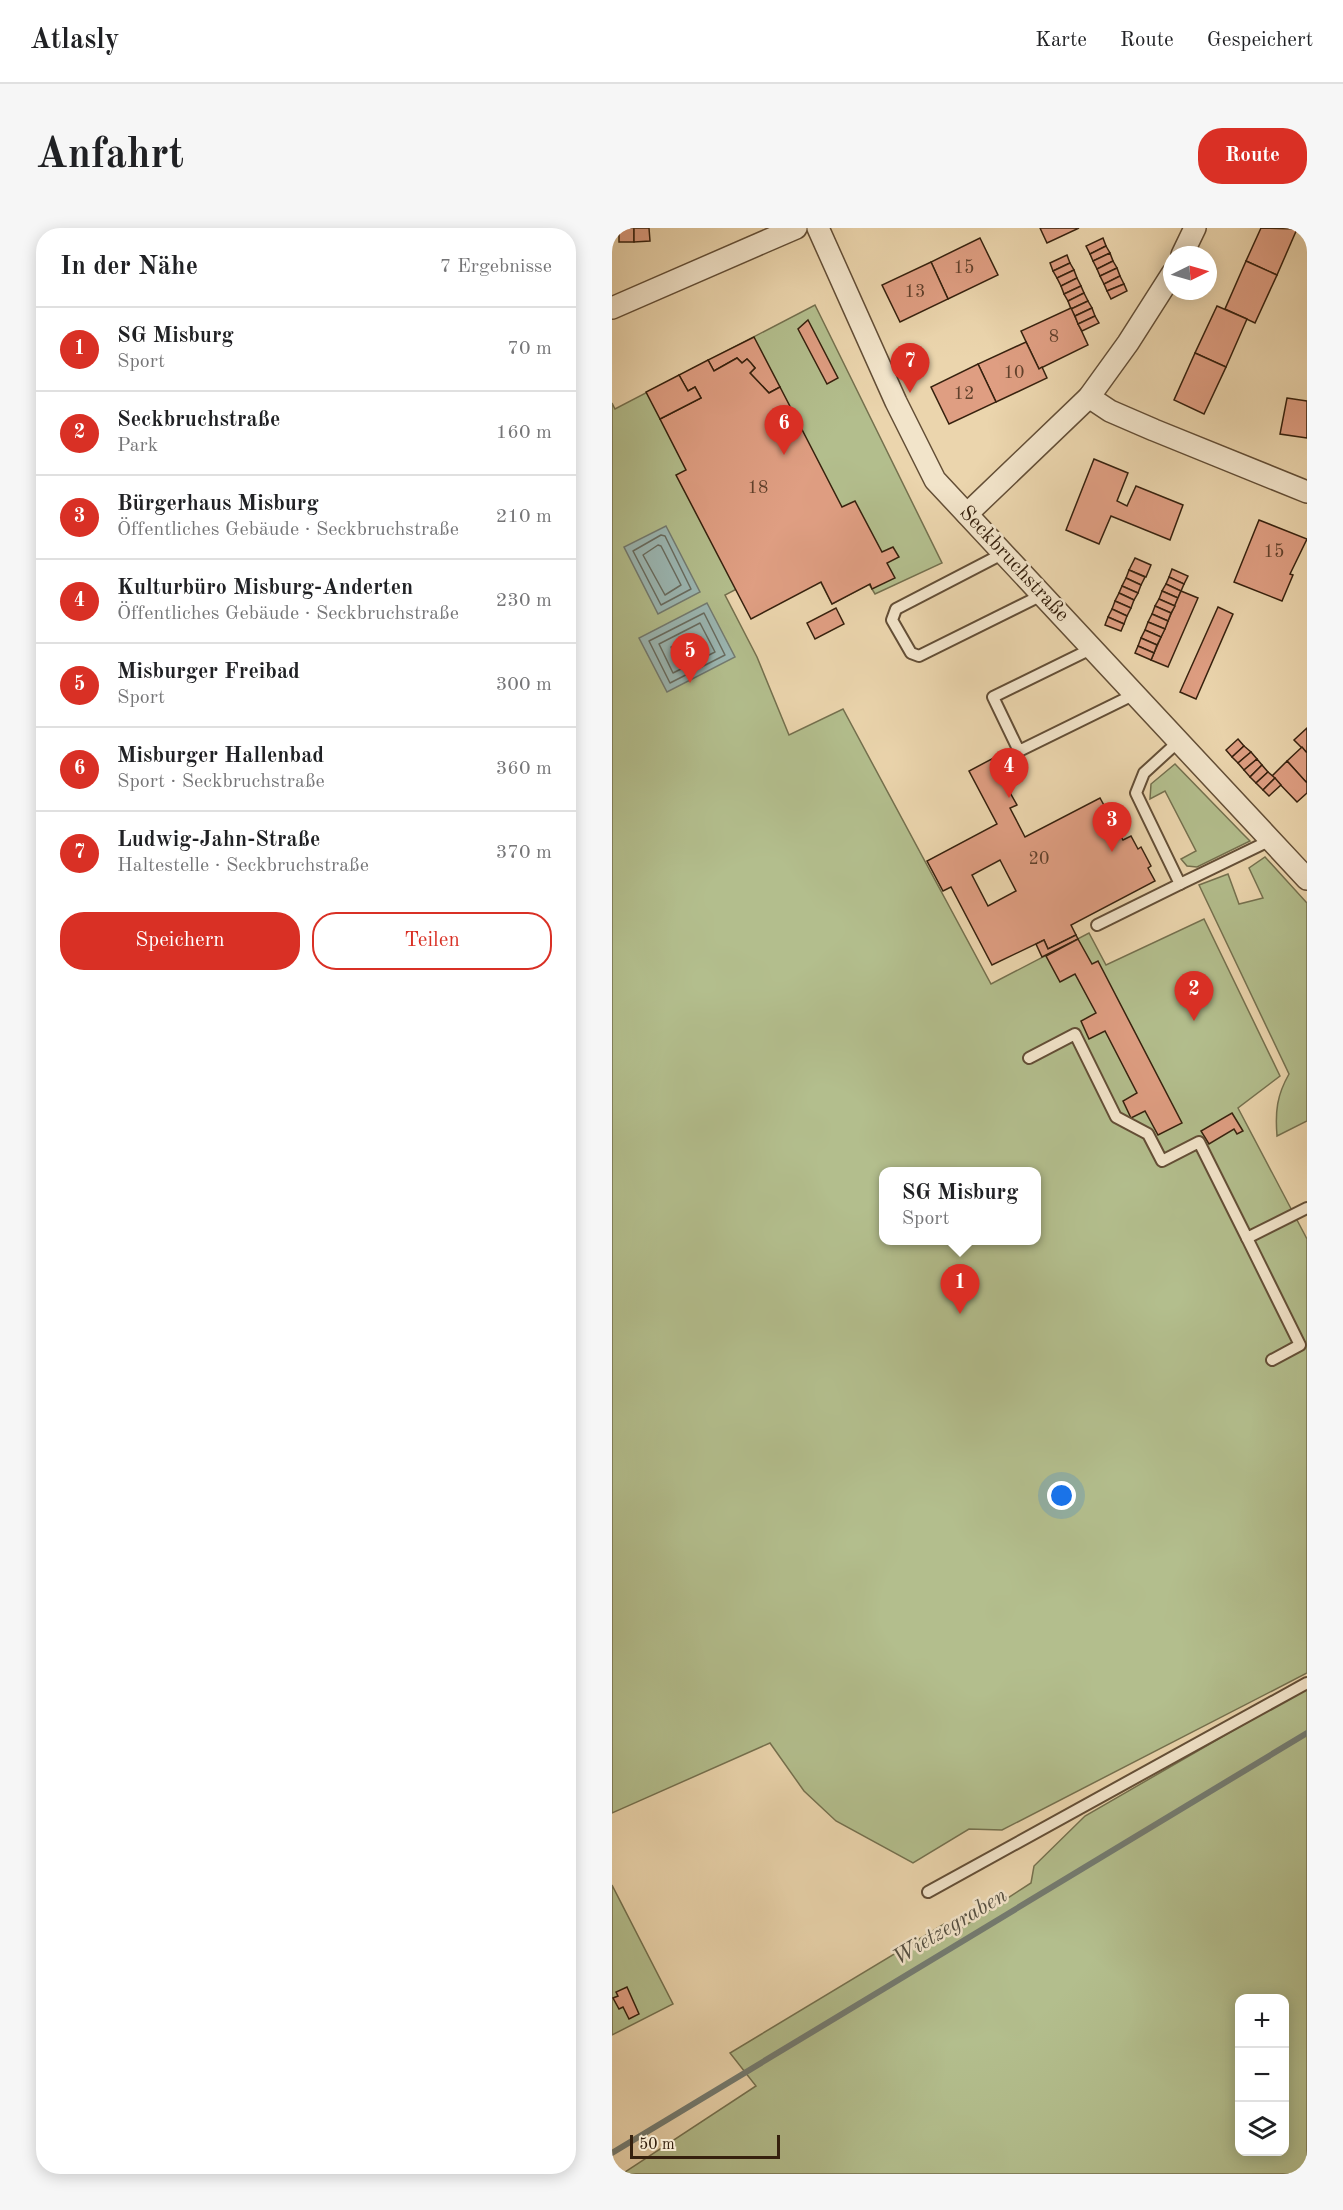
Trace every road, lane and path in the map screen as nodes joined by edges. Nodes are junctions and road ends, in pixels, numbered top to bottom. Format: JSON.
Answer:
{"nodes":[{"id":1,"x":796,"y":228,"type":"edge"},
{"id":2,"x":818,"y":228,"type":"edge"},
{"id":3,"x":1195,"y":228,"type":"edge"},
{"id":4,"x":1186,"y":246,"type":"edge"},
{"id":5,"x":1163,"y":288,"type":"edge"},
{"id":6,"x":612,"y":308,"type":"edge"},
{"id":7,"x":1089,"y":397,"type":"junction"},
{"id":8,"x":1307,"y":492,"type":"edge"},
{"id":9,"x":967,"y":514,"type":"junction"},
{"id":10,"x":1004,"y":553,"type":"junction"},
{"id":11,"x":1042,"y":595,"type":"junction"},
{"id":12,"x":1093,"y":648,"type":"junction"},
{"id":13,"x":1135,"y":694,"type":"junction"},
{"id":14,"x":1179,"y":741,"type":"junction"},
{"id":15,"x":1271,"y":840,"type":"junction"},
{"id":16,"x":1307,"y":879,"type":"edge"},
{"id":17,"x":1180,"y":884,"type":"junction"},
{"id":18,"x":1097,"y":925,"type":"dead end"},
{"id":19,"x":1029,"y":1058,"type":"dead end"},
{"id":20,"x":1307,"y":1208,"type":"edge"},
{"id":21,"x":1247,"y":1238,"type":"junction"},
{"id":22,"x":1272,"y":1360,"type":"dead end"},
{"id":23,"x":1307,"y":1683,"type":"edge"},
{"id":24,"x":928,"y":1892,"type":"dead end"}],
"edges":[{"from":1,"to":6,"type":"street"},
{"from":2,"to":9,"type":"street","name":"Seckbruchstraße"},
{"from":3,"to":4,"type":"street"},
{"from":5,"to":7,"type":"street"},
{"from":7,"to":8,"type":"street"},
{"from":7,"to":9,"type":"street"},
{"from":9,"to":10,"type":"street","name":"Seckbruchstraße"},
{"from":10,"to":11,"type":"street","name":"Seckbruchstraße"},
{"from":10,"to":11,"type":"lane"},
{"from":11,"to":12,"type":"street","name":"Seckbruchstraße"},
{"from":12,"to":13,"type":"street","name":"Seckbruchstraße"},
{"from":12,"to":13,"type":"lane"},
{"from":13,"to":14,"type":"street","name":"Seckbruchstraße"},
{"from":14,"to":15,"type":"street","name":"Seckbruchstraße"},
{"from":14,"to":17,"type":"lane"},
{"from":15,"to":16,"type":"street","name":"Seckbruchstraße"},
{"from":15,"to":17,"type":"lane"},
{"from":17,"to":18,"type":"lane"},
{"from":19,"to":21,"type":"lane"},
{"from":20,"to":21,"type":"lane"},
{"from":21,"to":22,"type":"lane"},
{"from":23,"to":24,"type":"lane"}]}
